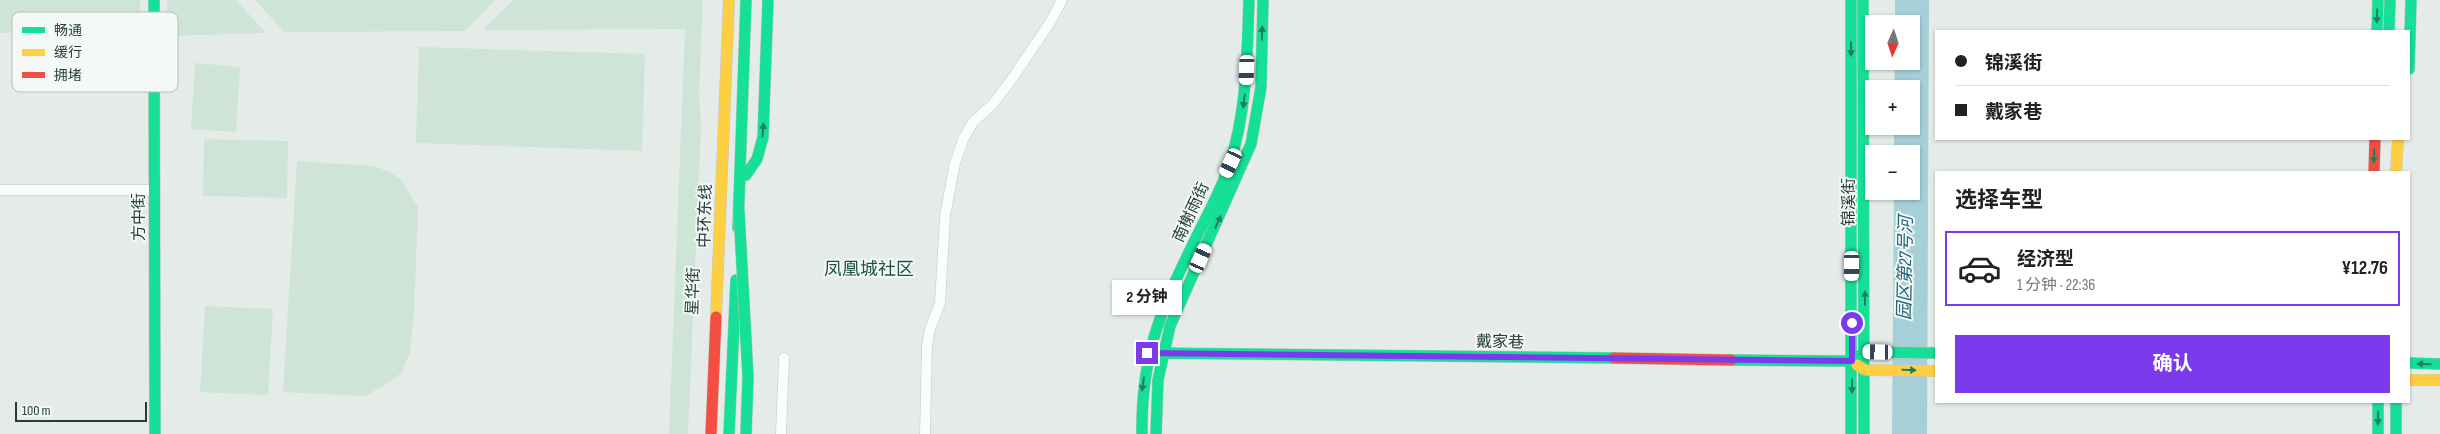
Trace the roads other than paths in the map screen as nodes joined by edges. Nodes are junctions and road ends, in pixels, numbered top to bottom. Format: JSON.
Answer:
{"nodes":[{"id":1,"x":720,"y":0,"type":"edge"},
{"id":2,"x":729,"y":0,"type":"edge"},
{"id":3,"x":746,"y":0,"type":"edge"},
{"id":4,"x":753,"y":0,"type":"edge"},
{"id":5,"x":768,"y":0,"type":"edge"},
{"id":6,"x":1062,"y":0,"type":"edge"},
{"id":7,"x":1249,"y":0,"type":"edge"},
{"id":8,"x":1263,"y":0,"type":"edge"},
{"id":9,"x":1850,"y":0,"type":"edge"},
{"id":10,"x":1863,"y":0,"type":"edge"},
{"id":11,"x":2378,"y":0,"type":"edge"},
{"id":12,"x":2390,"y":0,"type":"edge"},
{"id":13,"x":2402,"y":0,"type":"edge"},
{"id":14,"x":2411,"y":0,"type":"edge"},
{"id":15,"x":2377,"y":30,"type":"edge"},
{"id":16,"x":2389,"y":30,"type":"edge"},
{"id":17,"x":2401,"y":30,"type":"edge"},
{"id":18,"x":2410,"y":34,"type":"edge"},
{"id":19,"x":154,"y":92,"type":"edge"},
{"id":20,"x":2375,"y":140,"type":"edge"},
{"id":21,"x":2387,"y":140,"type":"edge"},
{"id":22,"x":2398,"y":140,"type":"edge"},
{"id":23,"x":2407,"y":140,"type":"edge"},
{"id":24,"x":2374,"y":171,"type":"edge"},
{"id":25,"x":2386,"y":171,"type":"edge"},
{"id":26,"x":2396,"y":171,"type":"edge"},
{"id":27,"x":2406,"y":171,"type":"edge"},
{"id":28,"x":746,"y":175,"type":"junction"},
{"id":29,"x":0,"y":190,"type":"edge"},
{"id":30,"x":154,"y":190,"type":"junction"},
{"id":31,"x":739,"y":211,"type":"junction"},
{"id":32,"x":1865,"y":352,"type":"junction"},
{"id":33,"x":1147,"y":353,"type":"junction"},
{"id":34,"x":1933,"y":353,"type":"edge"},
{"id":35,"x":1162,"y":354,"type":"junction"},
{"id":36,"x":784,"y":358,"type":"dead end"},
{"id":37,"x":1852,"y":361,"type":"junction"},
{"id":38,"x":2410,"y":363,"type":"edge"},
{"id":39,"x":2440,"y":364,"type":"edge"},
{"id":40,"x":1865,"y":370,"type":"junction"},
{"id":41,"x":1932,"y":371,"type":"edge"},
{"id":42,"x":2410,"y":380,"type":"edge"},
{"id":43,"x":2440,"y":380,"type":"edge"},
{"id":44,"x":2378,"y":403,"type":"edge"},
{"id":45,"x":2396,"y":403,"type":"edge"},
{"id":46,"x":155,"y":434,"type":"edge"},
{"id":47,"x":703,"y":434,"type":"edge"},
{"id":48,"x":711,"y":434,"type":"edge"},
{"id":49,"x":729,"y":434,"type":"edge"},
{"id":50,"x":738,"y":434,"type":"edge"},
{"id":51,"x":746,"y":434,"type":"edge"},
{"id":52,"x":781,"y":434,"type":"edge"},
{"id":53,"x":925,"y":434,"type":"edge"},
{"id":54,"x":1142,"y":434,"type":"edge"},
{"id":55,"x":1156,"y":434,"type":"edge"},
{"id":56,"x":1852,"y":434,"type":"edge"},
{"id":57,"x":1864,"y":434,"type":"edge"},
{"id":58,"x":2378,"y":434,"type":"edge"},
{"id":59,"x":2396,"y":434,"type":"edge"}],
"edges":[{"from":1,"to":47,"type":"main road","name":"星华街"},
{"from":2,"to":48,"type":"main road","name":"中环东线"},
{"from":3,"to":31,"type":"main road"},
{"from":4,"to":28,"type":"main road"},
{"from":28,"to":5,"type":"main road","one_way":true},
{"from":6,"to":53,"type":"street"},
{"from":7,"to":33,"type":"main road","name":"南榭雨街","one_way":true},
{"from":35,"to":8,"type":"main road","name":"南榭雨街","one_way":true},
{"from":9,"to":37,"type":"main road","name":"锦溪街","one_way":true},
{"from":32,"to":10,"type":"main road","name":"锦溪街","one_way":true},
{"from":11,"to":15,"type":"main road","one_way":true},
{"from":12,"to":16,"type":"main road"},
{"from":13,"to":17,"type":"main road"},
{"from":14,"to":18,"type":"main road"},
{"from":19,"to":30,"type":"main road","name":"方中街"},
{"from":20,"to":24,"type":"main road","one_way":true},
{"from":21,"to":25,"type":"main road"},
{"from":22,"to":26,"type":"main road"},
{"from":23,"to":27,"type":"main road"},
{"from":28,"to":50,"type":"main road"},
{"from":29,"to":30,"type":"street"},
{"from":30,"to":46,"type":"main road","name":"方中街"},
{"from":31,"to":49,"type":"main road","bridge":true},
{"from":31,"to":51,"type":"main road","bridge":true},
{"from":32,"to":34,"type":"main road"},
{"from":32,"to":37,"type":"main road"},
{"from":32,"to":40,"type":"main road","name":"锦溪街"},
{"from":33,"to":35,"type":"main road","name":"戴家巷"},
{"from":33,"to":54,"type":"main road","name":"南榭雨街","one_way":true},
{"from":35,"to":37,"type":"main road","name":"戴家巷"},
{"from":35,"to":55,"type":"main road","name":"南榭雨街"},
{"from":36,"to":52,"type":"street"},
{"from":37,"to":40,"type":"main road"},
{"from":37,"to":56,"type":"main road","name":"锦溪街","one_way":true},
{"from":39,"to":38,"type":"main road","one_way":true},
{"from":40,"to":41,"type":"main road","one_way":true},
{"from":40,"to":57,"type":"main road","name":"锦溪街"},
{"from":42,"to":43,"type":"main road"},
{"from":44,"to":58,"type":"main road","one_way":true},
{"from":45,"to":59,"type":"main road"}]}
